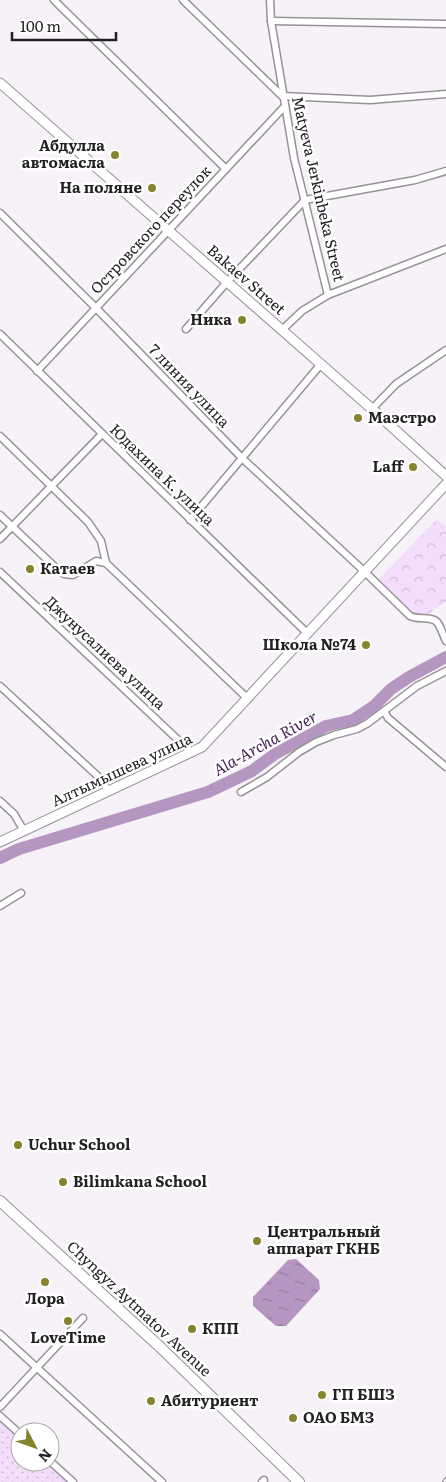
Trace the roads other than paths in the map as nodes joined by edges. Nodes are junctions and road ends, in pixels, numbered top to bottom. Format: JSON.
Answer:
{"nodes":[{"id":1,"x":54,"y":0,"type":"edge"},
{"id":2,"x":183,"y":0,"type":"edge"},
{"id":3,"x":270,"y":0,"type":"edge"},
{"id":4,"x":270,"y":21,"type":"junction"},
{"id":5,"x":446,"y":24,"type":"edge"},
{"id":6,"x":0,"y":83,"type":"edge"},
{"id":7,"x":446,"y":94,"type":"edge"},
{"id":8,"x":282,"y":96,"type":"junction"},
{"id":9,"x":284,"y":107,"type":"junction"},
{"id":10,"x":226,"y":169,"type":"junction"},
{"id":11,"x":446,"y":171,"type":"edge"},
{"id":12,"x":305,"y":200,"type":"junction"},
{"id":13,"x":0,"y":213,"type":"edge"},
{"id":14,"x":168,"y":231,"type":"junction"},
{"id":15,"x":446,"y":249,"type":"edge"},
{"id":16,"x":227,"y":282,"type":"junction"},
{"id":17,"x":328,"y":295,"type":"junction"},
{"id":18,"x":96,"y":308,"type":"junction"},
{"id":19,"x":186,"y":329,"type":"dead end"},
{"id":20,"x":282,"y":330,"type":"junction"},
{"id":21,"x":0,"y":334,"type":"edge"},
{"id":22,"x":446,"y":350,"type":"edge"},
{"id":23,"x":321,"y":364,"type":"junction"},
{"id":24,"x":37,"y":371,"type":"junction"},
{"id":25,"x":372,"y":409,"type":"junction"},
{"id":26,"x":102,"y":434,"type":"junction"},
{"id":27,"x":0,"y":436,"type":"edge"},
{"id":28,"x":242,"y":459,"type":"junction"},
{"id":29,"x":446,"y":476,"type":"edge"},
{"id":30,"x":446,"y":484,"type":"edge"},
{"id":31,"x":51,"y":485,"type":"junction"},
{"id":32,"x":0,"y":515,"type":"edge"},
{"id":33,"x":190,"y":520,"type":"junction"},
{"id":34,"x":12,"y":526,"type":"junction"},
{"id":35,"x":0,"y":539,"type":"edge"},
{"id":36,"x":106,"y":563,"type":"junction"},
{"id":37,"x":0,"y":572,"type":"edge"},
{"id":38,"x":365,"y":572,"type":"junction"},
{"id":39,"x":308,"y":634,"type":"junction"},
{"id":40,"x":446,"y":641,"type":"edge"},
{"id":41,"x":446,"y":671,"type":"edge"},
{"id":42,"x":0,"y":686,"type":"edge"},
{"id":43,"x":248,"y":699,"type":"junction"},
{"id":44,"x":384,"y":711,"type":"junction"},
{"id":45,"x":192,"y":753,"type":"junction"},
{"id":46,"x":446,"y":767,"type":"edge"},
{"id":47,"x":108,"y":791,"type":"junction"},
{"id":48,"x":240,"y":792,"type":"dead end"},
{"id":49,"x":0,"y":801,"type":"edge"},
{"id":50,"x":24,"y":830,"type":"junction"},
{"id":51,"x":0,"y":842,"type":"edge"},
{"id":52,"x":21,"y":893,"type":"dead end"},
{"id":53,"x":0,"y":906,"type":"edge"},
{"id":54,"x":0,"y":1201,"type":"edge"},
{"id":55,"x":83,"y":1318,"type":"dead end"},
{"id":56,"x":0,"y":1334,"type":"edge"},
{"id":57,"x":37,"y":1368,"type":"junction"},
{"id":58,"x":0,"y":1407,"type":"edge"},
{"id":59,"x":0,"y":1416,"type":"edge"},
{"id":60,"x":10,"y":1425,"type":"edge"},
{"id":61,"x":60,"y":1470,"type":"edge"},
{"id":62,"x":73,"y":1482,"type":"edge"},
{"id":63,"x":162,"y":1482,"type":"edge"},
{"id":64,"x":299,"y":1482,"type":"edge"}],
"edges":[{"from":1,"to":10,"type":"street"},
{"from":2,"to":8,"type":"street"},
{"from":3,"to":4,"type":"street","name":"Matyeva Jerkinbeka Street"},
{"from":4,"to":5,"type":"street"},
{"from":4,"to":8,"type":"street","name":"Matyeva Jerkinbeka Street"},
{"from":6,"to":14,"type":"main road","name":"Bakaev Street"},
{"from":7,"to":8,"type":"street"},
{"from":8,"to":9,"type":"street","name":"Matyeva Jerkinbeka Street"},
{"from":9,"to":10,"type":"street","name":"Островского переулок"},
{"from":9,"to":12,"type":"street","name":"Matyeva Jerkinbeka Street"},
{"from":10,"to":14,"type":"street","name":"Островского переулок"},
{"from":11,"to":12,"type":"street"},
{"from":12,"to":16,"type":"street"},
{"from":12,"to":17,"type":"street","name":"Matyeva Jerkinbeka Street"},
{"from":13,"to":18,"type":"street","name":"7 линия улица"},
{"from":14,"to":16,"type":"main road","name":"Bakaev Street"},
{"from":14,"to":18,"type":"street","name":"Островского переулок"},
{"from":15,"to":17,"type":"street"},
{"from":16,"to":19,"type":"street"},
{"from":16,"to":20,"type":"main road","name":"Bakaev Street"},
{"from":17,"to":20,"type":"street"},
{"from":18,"to":24,"type":"street","name":"Островского переулок"},
{"from":18,"to":28,"type":"street","name":"7 линия улица"},
{"from":20,"to":23,"type":"main road","name":"Bakaev Street"},
{"from":21,"to":24,"type":"street","name":"Юдахина К. улица"},
{"from":22,"to":25,"type":"street"},
{"from":23,"to":25,"type":"main road"},
{"from":23,"to":28,"type":"street"},
{"from":24,"to":26,"type":"street","name":"Юдахина К. улица"},
{"from":25,"to":29,"type":"main road"},
{"from":26,"to":31,"type":"street"},
{"from":26,"to":33,"type":"street","name":"Юдахина К. улица"},
{"from":27,"to":31,"type":"street"},
{"from":28,"to":33,"type":"street"},
{"from":28,"to":38,"type":"street","name":"7 линия улица"},
{"from":30,"to":38,"type":"main road","name":"Алтымышева улица"},
{"from":31,"to":34,"type":"street"},
{"from":31,"to":36,"type":"street"},
{"from":32,"to":34,"type":"street"},
{"from":33,"to":39,"type":"street","name":"Юдахина К. улица"},
{"from":34,"to":35,"type":"street"},
{"from":34,"to":36,"type":"street"},
{"from":36,"to":43,"type":"street"},
{"from":37,"to":45,"type":"street","name":"Джунусалиева улица"},
{"from":38,"to":39,"type":"main road","name":"Алтымышева улица"},
{"from":38,"to":40,"type":"street","name":"7 линия улица"},
{"from":39,"to":43,"type":"main road","name":"Алтымышева улица"},
{"from":41,"to":44,"type":"street"},
{"from":42,"to":47,"type":"street"},
{"from":43,"to":45,"type":"main road","name":"Алтымышева улица"},
{"from":44,"to":46,"type":"street"},
{"from":44,"to":48,"type":"street"},
{"from":45,"to":47,"type":"main road","name":"Алтымышева улица"},
{"from":47,"to":50,"type":"main road","name":"Алтымышева улица"},
{"from":49,"to":50,"type":"street"},
{"from":50,"to":51,"type":"main road","name":"Алтымышева улица"},
{"from":52,"to":53,"type":"street"},
{"from":54,"to":64,"type":"main road","name":"Chyngyz Aytmatov Avenue"},
{"from":55,"to":57,"type":"street"},
{"from":56,"to":57,"type":"street"},
{"from":57,"to":58,"type":"street"},
{"from":57,"to":63,"type":"street"},
{"from":59,"to":60,"type":"street"},
{"from":61,"to":62,"type":"street"}]}
